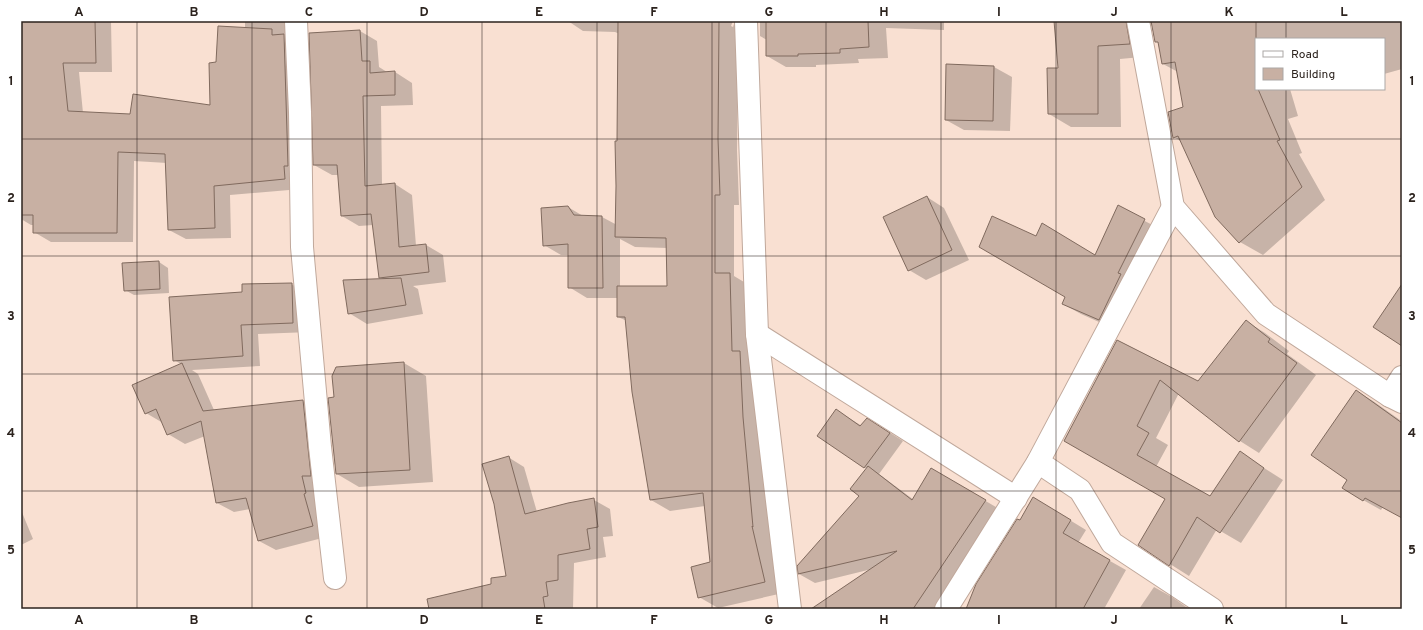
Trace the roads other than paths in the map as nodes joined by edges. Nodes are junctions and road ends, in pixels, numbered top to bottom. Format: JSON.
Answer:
{"nodes":[{"id":1,"x":296,"y":21,"type":"edge"},
{"id":2,"x":746,"y":21,"type":"edge"},
{"id":3,"x":1138,"y":21,"type":"edge"},
{"id":4,"x":1172,"y":207,"type":"junction"},
{"id":5,"x":756,"y":334,"type":"junction"},
{"id":6,"x":1402,"y":377,"type":"edge"},
{"id":7,"x":1396,"y":399,"type":"edge"},
{"id":8,"x":1038,"y":462,"type":"junction"},
{"id":9,"x":1016,"y":498,"type":"junction"},
{"id":10,"x":335,"y":578,"type":"dead end"},
{"id":11,"x":790,"y":609,"type":"edge"},
{"id":12,"x":946,"y":609,"type":"edge"},
{"id":13,"x":1212,"y":609,"type":"edge"}],
"edges":[{"from":1,"to":10,"type":"street"},
{"from":2,"to":5,"type":"street"},
{"from":3,"to":4,"type":"street"},
{"from":4,"to":7,"type":"street"},
{"from":4,"to":8,"type":"street"},
{"from":5,"to":9,"type":"street"},
{"from":5,"to":11,"type":"street"},
{"from":6,"to":7,"type":"street"},
{"from":8,"to":9,"type":"street"},
{"from":8,"to":13,"type":"street"},
{"from":9,"to":12,"type":"street"}]}
